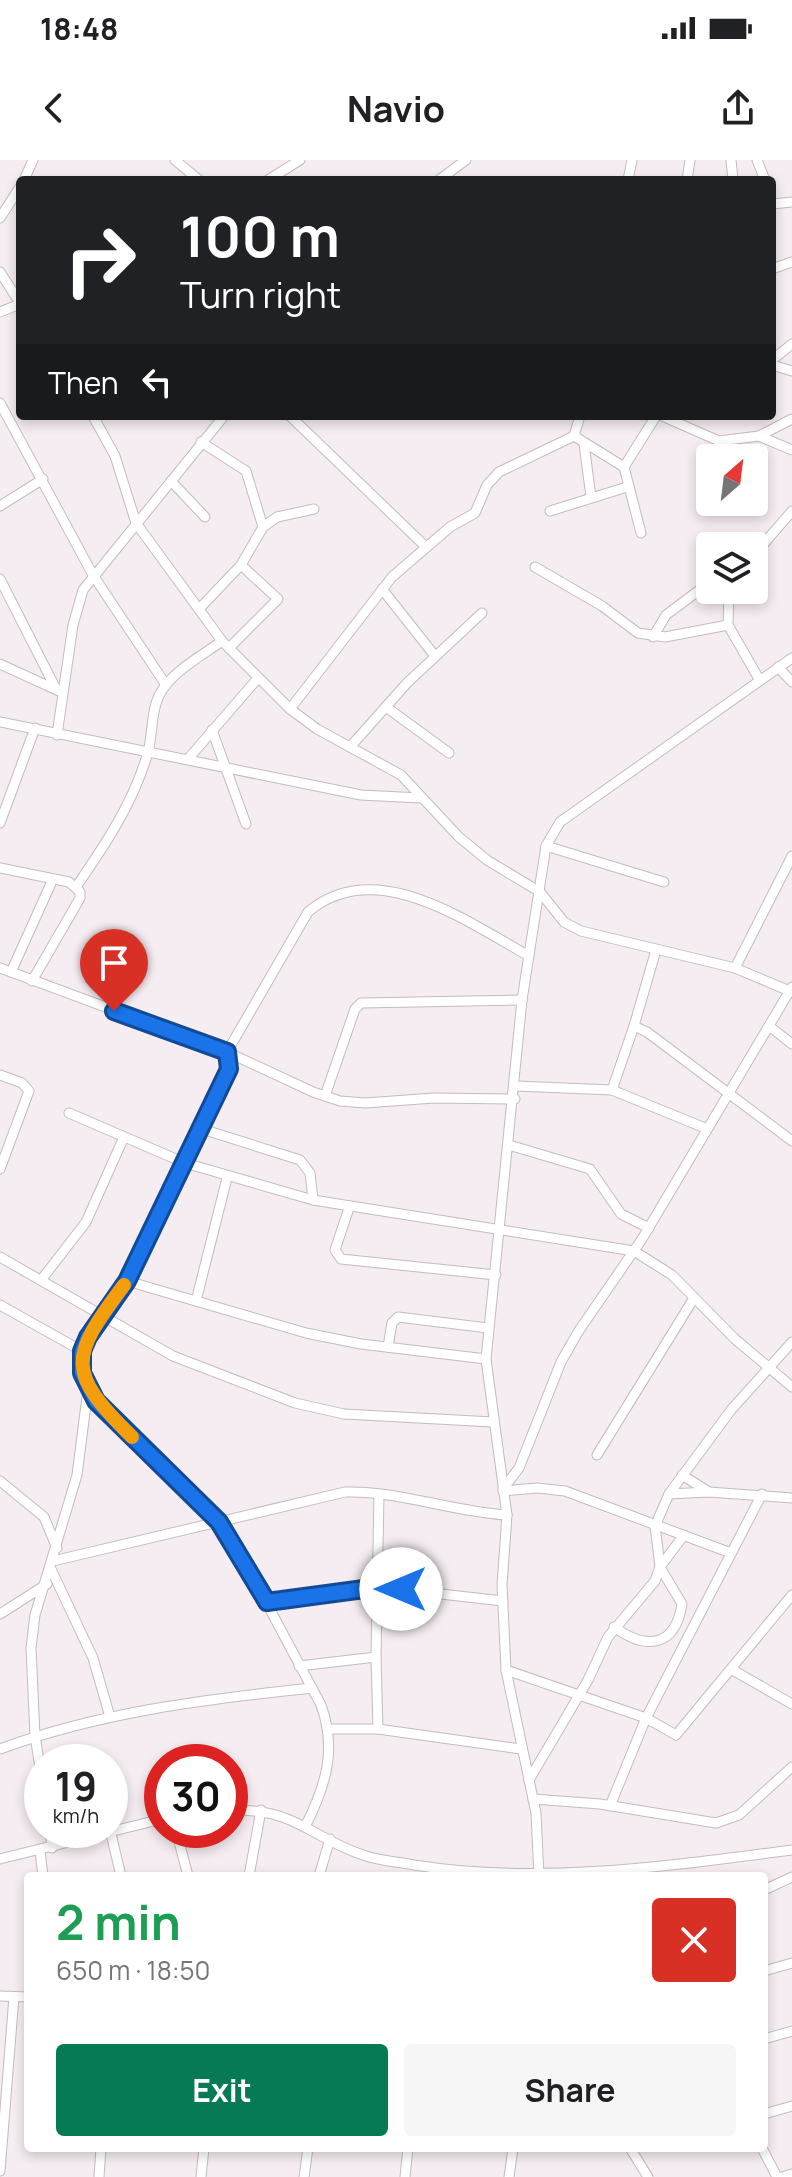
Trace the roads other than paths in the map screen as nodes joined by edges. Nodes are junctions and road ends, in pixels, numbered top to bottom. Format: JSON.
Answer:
{"nodes":[{"id":1,"x":175,"y":160,"type":"edge"},
{"id":2,"x":300,"y":160,"type":"edge"},
{"id":3,"x":466,"y":160,"type":"edge"},
{"id":4,"x":194,"y":176,"type":"edge"},
{"id":5,"x":274,"y":176,"type":"edge"},
{"id":6,"x":444,"y":176,"type":"edge"},
{"id":7,"x":16,"y":193,"type":"edge"},
{"id":8,"x":0,"y":218,"type":"edge"},
{"id":9,"x":0,"y":272,"type":"edge"},
{"id":10,"x":16,"y":298,"type":"edge"},
{"id":11,"x":792,"y":344,"type":"edge"},
{"id":12,"x":776,"y":359,"type":"edge"},
{"id":13,"x":0,"y":403,"type":"edge"},
{"id":14,"x":792,"y":419,"type":"edge"},
{"id":15,"x":95,"y":420,"type":"edge"},
{"id":16,"x":220,"y":420,"type":"edge"},
{"id":17,"x":294,"y":420,"type":"edge"},
{"id":18,"x":579,"y":420,"type":"edge"},
{"id":19,"x":656,"y":420,"type":"edge"},
{"id":20,"x":668,"y":420,"type":"edge"},
{"id":21,"x":574,"y":436,"type":"junction"},
{"id":22,"x":759,"y":436,"type":"junction"},
{"id":23,"x":201,"y":442,"type":"junction"},
{"id":24,"x":584,"y":444,"type":"junction"},
{"id":25,"x":792,"y":450,"type":"edge"},
{"id":26,"x":624,"y":467,"type":"junction"},
{"id":27,"x":43,"y":479,"type":"junction"},
{"id":28,"x":171,"y":481,"type":"junction"},
{"id":29,"x":627,"y":487,"type":"junction"},
{"id":30,"x":591,"y":497,"type":"junction"},
{"id":31,"x":0,"y":506,"type":"edge"},
{"id":32,"x":314,"y":509,"type":"dead end"},
{"id":33,"x":550,"y":511,"type":"dead end"},
{"id":34,"x":792,"y":511,"type":"edge"},
{"id":35,"x":205,"y":517,"type":"dead end"},
{"id":36,"x":136,"y":523,"type":"junction"},
{"id":37,"x":263,"y":527,"type":"junction"},
{"id":38,"x":641,"y":533,"type":"dead end"},
{"id":39,"x":768,"y":539,"type":"edge"},
{"id":40,"x":426,"y":547,"type":"junction"},
{"id":41,"x":241,"y":565,"type":"junction"},
{"id":42,"x":535,"y":567,"type":"dead end"},
{"id":43,"x":93,"y":575,"type":"junction"},
{"id":44,"x":0,"y":579,"type":"edge"},
{"id":45,"x":382,"y":589,"type":"junction"},
{"id":46,"x":696,"y":592,"type":"edge"},
{"id":47,"x":729,"y":604,"type":"edge"},
{"id":48,"x":200,"y":608,"type":"junction"},
{"id":49,"x":482,"y":613,"type":"dead end"},
{"id":50,"x":728,"y":625,"type":"junction"},
{"id":51,"x":653,"y":637,"type":"junction"},
{"id":52,"x":226,"y":644,"type":"junction"},
{"id":53,"x":435,"y":656,"type":"junction"},
{"id":54,"x":792,"y":658,"type":"edge"},
{"id":55,"x":0,"y":664,"type":"edge"},
{"id":56,"x":778,"y":667,"type":"junction"},
{"id":57,"x":258,"y":678,"type":"junction"},
{"id":58,"x":759,"y":679,"type":"junction"},
{"id":59,"x":792,"y":682,"type":"edge"},
{"id":60,"x":166,"y":685,"type":"junction"},
{"id":61,"x":61,"y":691,"type":"junction"},
{"id":62,"x":386,"y":707,"type":"junction"},
{"id":63,"x":290,"y":709,"type":"junction"},
{"id":64,"x":0,"y":722,"type":"edge"},
{"id":65,"x":35,"y":728,"type":"junction"},
{"id":66,"x":212,"y":730,"type":"junction"},
{"id":67,"x":57,"y":735,"type":"junction"},
{"id":68,"x":350,"y":747,"type":"junction"},
{"id":69,"x":148,"y":751,"type":"junction"},
{"id":70,"x":449,"y":753,"type":"dead end"},
{"id":71,"x":188,"y":759,"type":"junction"},
{"id":72,"x":225,"y":765,"type":"junction"},
{"id":73,"x":421,"y":798,"type":"junction"},
{"id":74,"x":0,"y":823,"type":"edge"},
{"id":75,"x":246,"y":824,"type":"dead end"},
{"id":76,"x":546,"y":846,"type":"junction"},
{"id":77,"x":792,"y":856,"type":"edge"},
{"id":78,"x":0,"y":868,"type":"edge"},
{"id":79,"x":53,"y":879,"type":"junction"},
{"id":80,"x":664,"y":882,"type":"dead end"},
{"id":81,"x":76,"y":887,"type":"junction"},
{"id":82,"x":540,"y":892,"type":"junction"},
{"id":83,"x":656,"y":950,"type":"junction"},
{"id":84,"x":529,"y":956,"type":"junction"},
{"id":85,"x":0,"y":968,"type":"edge"},
{"id":86,"x":735,"y":968,"type":"junction"},
{"id":87,"x":11,"y":972,"type":"junction"},
{"id":88,"x":32,"y":981,"type":"junction"},
{"id":89,"x":791,"y":990,"type":"edge"},
{"id":90,"x":522,"y":1000,"type":"junction"},
{"id":91,"x":634,"y":1026,"type":"junction"},
{"id":92,"x":769,"y":1026,"type":"junction"},
{"id":93,"x":792,"y":1044,"type":"edge"},
{"id":94,"x":227,"y":1052,"type":"junction"},
{"id":95,"x":0,"y":1075,"type":"edge"},
{"id":96,"x":516,"y":1086,"type":"junction"},
{"id":97,"x":612,"y":1090,"type":"junction"},
{"id":98,"x":725,"y":1093,"type":"junction"},
{"id":99,"x":325,"y":1096,"type":"junction"},
{"id":100,"x":515,"y":1099,"type":"junction"},
{"id":101,"x":69,"y":1113,"type":"dead end"},
{"id":102,"x":705,"y":1128,"type":"junction"},
{"id":103,"x":202,"y":1129,"type":"junction"},
{"id":104,"x":124,"y":1137,"type":"junction"},
{"id":105,"x":792,"y":1141,"type":"edge"},
{"id":106,"x":4,"y":1143,"type":"edge"},
{"id":107,"x":509,"y":1145,"type":"junction"},
{"id":108,"x":185,"y":1163,"type":"junction"},
{"id":109,"x":0,"y":1169,"type":"edge"},
{"id":110,"x":227,"y":1178,"type":"junction"},
{"id":111,"x":313,"y":1200,"type":"junction"},
{"id":112,"x":349,"y":1208,"type":"junction"},
{"id":113,"x":649,"y":1228,"type":"junction"},
{"id":114,"x":500,"y":1229,"type":"junction"},
{"id":115,"x":634,"y":1251,"type":"junction"},
{"id":116,"x":0,"y":1257,"type":"edge"},
{"id":117,"x":496,"y":1275,"type":"junction"},
{"id":118,"x":42,"y":1279,"type":"junction"},
{"id":119,"x":127,"y":1281,"type":"junction"},
{"id":120,"x":694,"y":1298,"type":"junction"},
{"id":121,"x":196,"y":1301,"type":"junction"},
{"id":122,"x":0,"y":1305,"type":"edge"},
{"id":123,"x":101,"y":1315,"type":"junction"},
{"id":124,"x":488,"y":1328,"type":"junction"},
{"id":125,"x":792,"y":1342,"type":"edge"},
{"id":126,"x":388,"y":1347,"type":"junction"},
{"id":127,"x":82,"y":1351,"type":"junction"},
{"id":128,"x":486,"y":1359,"type":"junction"},
{"id":129,"x":771,"y":1368,"type":"junction"},
{"id":130,"x":792,"y":1387,"type":"edge"},
{"id":131,"x":88,"y":1389,"type":"junction"},
{"id":132,"x":493,"y":1422,"type":"junction"},
{"id":133,"x":597,"y":1455,"type":"dead end"},
{"id":134,"x":519,"y":1468,"type":"junction"},
{"id":135,"x":682,"y":1475,"type":"junction"},
{"id":136,"x":0,"y":1481,"type":"edge"},
{"id":137,"x":530,"y":1488,"type":"junction"},
{"id":138,"x":503,"y":1490,"type":"junction"},
{"id":139,"x":709,"y":1492,"type":"junction"},
{"id":140,"x":379,"y":1494,"type":"junction"},
{"id":141,"x":669,"y":1494,"type":"junction"},
{"id":142,"x":762,"y":1494,"type":"junction"},
{"id":143,"x":792,"y":1498,"type":"edge"},
{"id":144,"x":507,"y":1515,"type":"junction"},
{"id":145,"x":219,"y":1522,"type":"junction"},
{"id":146,"x":655,"y":1526,"type":"junction"},
{"id":147,"x":684,"y":1535,"type":"junction"},
{"id":148,"x":57,"y":1548,"type":"junction"},
{"id":149,"x":731,"y":1553,"type":"junction"},
{"id":150,"x":52,"y":1565,"type":"junction"},
{"id":151,"x":660,"y":1567,"type":"junction"},
{"id":152,"x":47,"y":1584,"type":"junction"},
{"id":153,"x":379,"y":1587,"type":"junction"},
{"id":154,"x":792,"y":1595,"type":"edge"},
{"id":155,"x":503,"y":1601,"type":"junction"},
{"id":156,"x":267,"y":1602,"type":"junction"},
{"id":157,"x":0,"y":1614,"type":"edge"},
{"id":158,"x":614,"y":1627,"type":"junction"},
{"id":159,"x":376,"y":1657,"type":"junction"},
{"id":160,"x":299,"y":1666,"type":"junction"},
{"id":161,"x":731,"y":1669,"type":"junction"},
{"id":162,"x":506,"y":1670,"type":"junction"},
{"id":163,"x":312,"y":1688,"type":"junction"},
{"id":164,"x":579,"y":1692,"type":"junction"},
{"id":165,"x":792,"y":1704,"type":"edge"},
{"id":166,"x":110,"y":1717,"type":"junction"},
{"id":167,"x":646,"y":1718,"type":"junction"},
{"id":168,"x":330,"y":1729,"type":"junction"},
{"id":169,"x":378,"y":1729,"type":"junction"},
{"id":170,"x":35,"y":1736,"type":"junction"},
{"id":171,"x":36,"y":1744,"type":"edge"},
{"id":172,"x":0,"y":1749,"type":"edge"},
{"id":173,"x":521,"y":1749,"type":"junction"},
{"id":174,"x":792,"y":1767,"type":"edge"},
{"id":175,"x":528,"y":1780,"type":"junction"},
{"id":176,"x":533,"y":1799,"type":"junction"},
{"id":177,"x":610,"y":1806,"type":"junction"},
{"id":178,"x":248,"y":1810,"type":"edge"},
{"id":179,"x":261,"y":1810,"type":"junction"},
{"id":180,"x":306,"y":1825,"type":"junction"},
{"id":181,"x":330,"y":1839,"type":"junction"},
{"id":182,"x":52,"y":1848,"type":"edge"},
{"id":183,"x":114,"y":1848,"type":"edge"},
{"id":184,"x":181,"y":1848,"type":"edge"},
{"id":185,"x":792,"y":1850,"type":"edge"},
{"id":186,"x":40,"y":1851,"type":"junction"},
{"id":187,"x":0,"y":1859,"type":"edge"},
{"id":188,"x":43,"y":1872,"type":"edge"},
{"id":189,"x":120,"y":1872,"type":"edge"},
{"id":190,"x":187,"y":1872,"type":"edge"},
{"id":191,"x":247,"y":1872,"type":"edge"},
{"id":192,"x":320,"y":1872,"type":"edge"},
{"id":193,"x":483,"y":1872,"type":"edge"},
{"id":194,"x":539,"y":1872,"type":"edge"},
{"id":195,"x":581,"y":1872,"type":"edge"},
{"id":196,"x":792,"y":1877,"type":"edge"},
{"id":197,"x":768,"y":1888,"type":"edge"},
{"id":198,"x":792,"y":1963,"type":"edge"},
{"id":199,"x":768,"y":1970,"type":"edge"},
{"id":200,"x":0,"y":1996,"type":"edge"},
{"id":201,"x":14,"y":1997,"type":"junction"},
{"id":202,"x":24,"y":1997,"type":"edge"},
{"id":203,"x":792,"y":2031,"type":"edge"},
{"id":204,"x":768,"y":2038,"type":"edge"},
{"id":205,"x":792,"y":2106,"type":"edge"},
{"id":206,"x":768,"y":2113,"type":"edge"},
{"id":207,"x":101,"y":2152,"type":"edge"},
{"id":208,"x":204,"y":2152,"type":"edge"},
{"id":209,"x":307,"y":2152,"type":"edge"},
{"id":210,"x":408,"y":2152,"type":"edge"},
{"id":211,"x":512,"y":2152,"type":"edge"},
{"id":212,"x":632,"y":2152,"type":"edge"},
{"id":213,"x":764,"y":2152,"type":"edge"},
{"id":214,"x":0,"y":2171,"type":"edge"},
{"id":215,"x":792,"y":2174,"type":"edge"},
{"id":216,"x":99,"y":2177,"type":"edge"},
{"id":217,"x":201,"y":2177,"type":"edge"},
{"id":218,"x":304,"y":2177,"type":"edge"},
{"id":219,"x":405,"y":2177,"type":"edge"},
{"id":220,"x":509,"y":2177,"type":"edge"},
{"id":221,"x":648,"y":2177,"type":"edge"},
{"id":222,"x":780,"y":2177,"type":"edge"}],
"edges":[{"from":1,"to":4,"type":"street"},
{"from":2,"to":5,"type":"street"},
{"from":3,"to":6,"type":"street"},
{"from":7,"to":8,"type":"street"},
{"from":9,"to":10,"type":"street"},
{"from":11,"to":12,"type":"street"},
{"from":13,"to":27,"type":"street"},
{"from":14,"to":22,"type":"street"},
{"from":15,"to":36,"type":"street"},
{"from":16,"to":23,"type":"street"},
{"from":17,"to":40,"type":"street"},
{"from":18,"to":21,"type":"street"},
{"from":19,"to":26,"type":"street"},
{"from":20,"to":22,"type":"street"},
{"from":21,"to":24,"type":"street"},
{"from":21,"to":40,"type":"street"},
{"from":22,"to":25,"type":"street"},
{"from":23,"to":28,"type":"street"},
{"from":23,"to":37,"type":"street"},
{"from":24,"to":26,"type":"street"},
{"from":24,"to":30,"type":"street"},
{"from":26,"to":29,"type":"street"},
{"from":27,"to":31,"type":"street"},
{"from":27,"to":43,"type":"street"},
{"from":28,"to":35,"type":"street"},
{"from":28,"to":36,"type":"street"},
{"from":29,"to":30,"type":"street"},
{"from":29,"to":38,"type":"street"},
{"from":30,"to":33,"type":"street"},
{"from":32,"to":37,"type":"street"},
{"from":34,"to":39,"type":"street"},
{"from":36,"to":43,"type":"street"},
{"from":36,"to":48,"type":"street"},
{"from":37,"to":41,"type":"street"},
{"from":40,"to":45,"type":"street"},
{"from":41,"to":48,"type":"street"},
{"from":41,"to":52,"type":"street"},
{"from":42,"to":51,"type":"street"},
{"from":43,"to":60,"type":"street"},
{"from":43,"to":61,"type":"street"},
{"from":44,"to":61,"type":"street"},
{"from":45,"to":53,"type":"street"},
{"from":45,"to":63,"type":"street"},
{"from":46,"to":51,"type":"street"},
{"from":47,"to":50,"type":"street"},
{"from":48,"to":52,"type":"street"},
{"from":49,"to":53,"type":"street"},
{"from":50,"to":51,"type":"street"},
{"from":50,"to":58,"type":"street"},
{"from":52,"to":57,"type":"street"},
{"from":52,"to":60,"type":"street"},
{"from":53,"to":62,"type":"street"},
{"from":54,"to":56,"type":"street"},
{"from":55,"to":61,"type":"street"},
{"from":56,"to":58,"type":"street"},
{"from":56,"to":59,"type":"street"},
{"from":57,"to":63,"type":"street"},
{"from":57,"to":66,"type":"street"},
{"from":58,"to":76,"type":"street"},
{"from":60,"to":69,"type":"street"},
{"from":61,"to":67,"type":"street"},
{"from":62,"to":68,"type":"street"},
{"from":62,"to":70,"type":"street"},
{"from":63,"to":68,"type":"street"},
{"from":64,"to":65,"type":"street"},
{"from":65,"to":67,"type":"street"},
{"from":65,"to":74,"type":"street"},
{"from":66,"to":71,"type":"street"},
{"from":66,"to":72,"type":"street"},
{"from":67,"to":69,"type":"street"},
{"from":68,"to":73,"type":"street"},
{"from":69,"to":71,"type":"street"},
{"from":69,"to":81,"type":"street"},
{"from":71,"to":72,"type":"street"},
{"from":72,"to":73,"type":"street"},
{"from":72,"to":75,"type":"street"},
{"from":73,"to":82,"type":"street"},
{"from":76,"to":80,"type":"street"},
{"from":76,"to":82,"type":"street"},
{"from":77,"to":86,"type":"street"},
{"from":78,"to":79,"type":"street"},
{"from":79,"to":81,"type":"street"},
{"from":79,"to":87,"type":"street"},
{"from":81,"to":88,"type":"street"},
{"from":82,"to":83,"type":"street"},
{"from":82,"to":84,"type":"street"},
{"from":83,"to":86,"type":"street"},
{"from":83,"to":91,"type":"street"},
{"from":84,"to":90,"type":"street"},
{"from":84,"to":94,"type":"street"},
{"from":85,"to":87,"type":"street"},
{"from":86,"to":89,"type":"street"},
{"from":87,"to":88,"type":"street"},
{"from":88,"to":94,"type":"street"},
{"from":89,"to":92,"type":"street"},
{"from":90,"to":96,"type":"street"},
{"from":90,"to":99,"type":"street"},
{"from":91,"to":97,"type":"street"},
{"from":91,"to":98,"type":"street"},
{"from":92,"to":93,"type":"street"},
{"from":92,"to":98,"type":"street"},
{"from":94,"to":99,"type":"street"},
{"from":94,"to":103,"type":"street"},
{"from":95,"to":106,"type":"street"},
{"from":96,"to":97,"type":"street"},
{"from":96,"to":100,"type":"street"},
{"from":97,"to":102,"type":"street"},
{"from":98,"to":102,"type":"street"},
{"from":98,"to":105,"type":"street"},
{"from":99,"to":100,"type":"street"},
{"from":100,"to":107,"type":"street"},
{"from":101,"to":104,"type":"street"},
{"from":102,"to":113,"type":"street"},
{"from":103,"to":108,"type":"street"},
{"from":103,"to":111,"type":"street"},
{"from":104,"to":108,"type":"street"},
{"from":104,"to":118,"type":"street"},
{"from":106,"to":109,"type":"street"},
{"from":107,"to":113,"type":"street"},
{"from":107,"to":114,"type":"street"},
{"from":108,"to":110,"type":"street"},
{"from":108,"to":119,"type":"street"},
{"from":110,"to":111,"type":"street"},
{"from":110,"to":121,"type":"street"},
{"from":111,"to":112,"type":"street"},
{"from":112,"to":114,"type":"street"},
{"from":112,"to":117,"type":"street"},
{"from":113,"to":115,"type":"street"},
{"from":114,"to":115,"type":"street"},
{"from":114,"to":117,"type":"street"},
{"from":115,"to":120,"type":"street"},
{"from":115,"to":134,"type":"street"},
{"from":116,"to":118,"type":"street"},
{"from":117,"to":124,"type":"street"},
{"from":118,"to":123,"type":"street"},
{"from":119,"to":121,"type":"street"},
{"from":119,"to":123,"type":"street"},
{"from":120,"to":129,"type":"street"},
{"from":120,"to":133,"type":"street"},
{"from":121,"to":126,"type":"street"},
{"from":122,"to":127,"type":"street"},
{"from":123,"to":127,"type":"street"},
{"from":123,"to":132,"type":"street"},
{"from":124,"to":126,"type":"street"},
{"from":124,"to":128,"type":"street"},
{"from":125,"to":129,"type":"street"},
{"from":126,"to":128,"type":"street"},
{"from":127,"to":131,"type":"street"},
{"from":128,"to":132,"type":"street"},
{"from":129,"to":130,"type":"street"},
{"from":129,"to":135,"type":"street"},
{"from":131,"to":145,"type":"street"},
{"from":131,"to":148,"type":"street"},
{"from":132,"to":138,"type":"street"},
{"from":134,"to":137,"type":"street"},
{"from":134,"to":138,"type":"street"},
{"from":135,"to":139,"type":"street"},
{"from":135,"to":141,"type":"street"},
{"from":136,"to":148,"type":"street"},
{"from":137,"to":138,"type":"street"},
{"from":137,"to":146,"type":"street"},
{"from":138,"to":144,"type":"street"},
{"from":139,"to":141,"type":"street"},
{"from":139,"to":142,"type":"street"},
{"from":140,"to":144,"type":"street"},
{"from":140,"to":145,"type":"street"},
{"from":140,"to":153,"type":"street"},
{"from":141,"to":146,"type":"street"},
{"from":142,"to":143,"type":"street"},
{"from":142,"to":149,"type":"street"},
{"from":144,"to":155,"type":"street"},
{"from":145,"to":150,"type":"street"},
{"from":145,"to":156,"type":"street"},
{"from":146,"to":147,"type":"street"},
{"from":146,"to":151,"type":"street"},
{"from":147,"to":149,"type":"street"},
{"from":147,"to":151,"type":"street"},
{"from":148,"to":150,"type":"street"},
{"from":149,"to":167,"type":"street"},
{"from":150,"to":152,"type":"street"},
{"from":150,"to":166,"type":"street"},
{"from":151,"to":158,"type":"street"},
{"from":151,"to":158,"type":"street"},
{"from":152,"to":157,"type":"street"},
{"from":152,"to":170,"type":"street"},
{"from":153,"to":155,"type":"street"},
{"from":153,"to":156,"type":"street"},
{"from":153,"to":159,"type":"street"},
{"from":154,"to":161,"type":"street"},
{"from":155,"to":162,"type":"street"},
{"from":156,"to":160,"type":"street"},
{"from":158,"to":164,"type":"street"},
{"from":159,"to":160,"type":"street"},
{"from":159,"to":169,"type":"street"},
{"from":160,"to":163,"type":"street"},
{"from":161,"to":165,"type":"street"},
{"from":161,"to":167,"type":"street"},
{"from":162,"to":164,"type":"street"},
{"from":162,"to":173,"type":"street"},
{"from":163,"to":166,"type":"street"},
{"from":163,"to":168,"type":"street"},
{"from":164,"to":167,"type":"street"},
{"from":164,"to":175,"type":"street"},
{"from":166,"to":170,"type":"street"},
{"from":167,"to":177,"type":"street"},
{"from":168,"to":169,"type":"street"},
{"from":168,"to":180,"type":"street"},
{"from":169,"to":173,"type":"street"},
{"from":170,"to":171,"type":"street"},
{"from":170,"to":172,"type":"street"},
{"from":173,"to":175,"type":"street"},
{"from":174,"to":177,"type":"street"},
{"from":175,"to":176,"type":"street"},
{"from":176,"to":177,"type":"street"},
{"from":176,"to":194,"type":"street"},
{"from":178,"to":179,"type":"street"},
{"from":179,"to":180,"type":"street"},
{"from":179,"to":191,"type":"street"},
{"from":180,"to":181,"type":"street"},
{"from":181,"to":192,"type":"street"},
{"from":181,"to":193,"type":"street"},
{"from":182,"to":186,"type":"street"},
{"from":183,"to":189,"type":"street"},
{"from":184,"to":190,"type":"street"},
{"from":185,"to":195,"type":"street"},
{"from":186,"to":187,"type":"street"},
{"from":186,"to":188,"type":"street"},
{"from":196,"to":197,"type":"street"},
{"from":198,"to":199,"type":"street"},
{"from":200,"to":201,"type":"street"},
{"from":201,"to":202,"type":"street"},
{"from":201,"to":214,"type":"street"},
{"from":203,"to":204,"type":"street"},
{"from":205,"to":206,"type":"street"},
{"from":207,"to":216,"type":"street"},
{"from":208,"to":217,"type":"street"},
{"from":209,"to":218,"type":"street"},
{"from":210,"to":219,"type":"street"},
{"from":211,"to":220,"type":"street"},
{"from":212,"to":221,"type":"street"},
{"from":213,"to":222,"type":"street"},
{"from":215,"to":222,"type":"street"}]}
